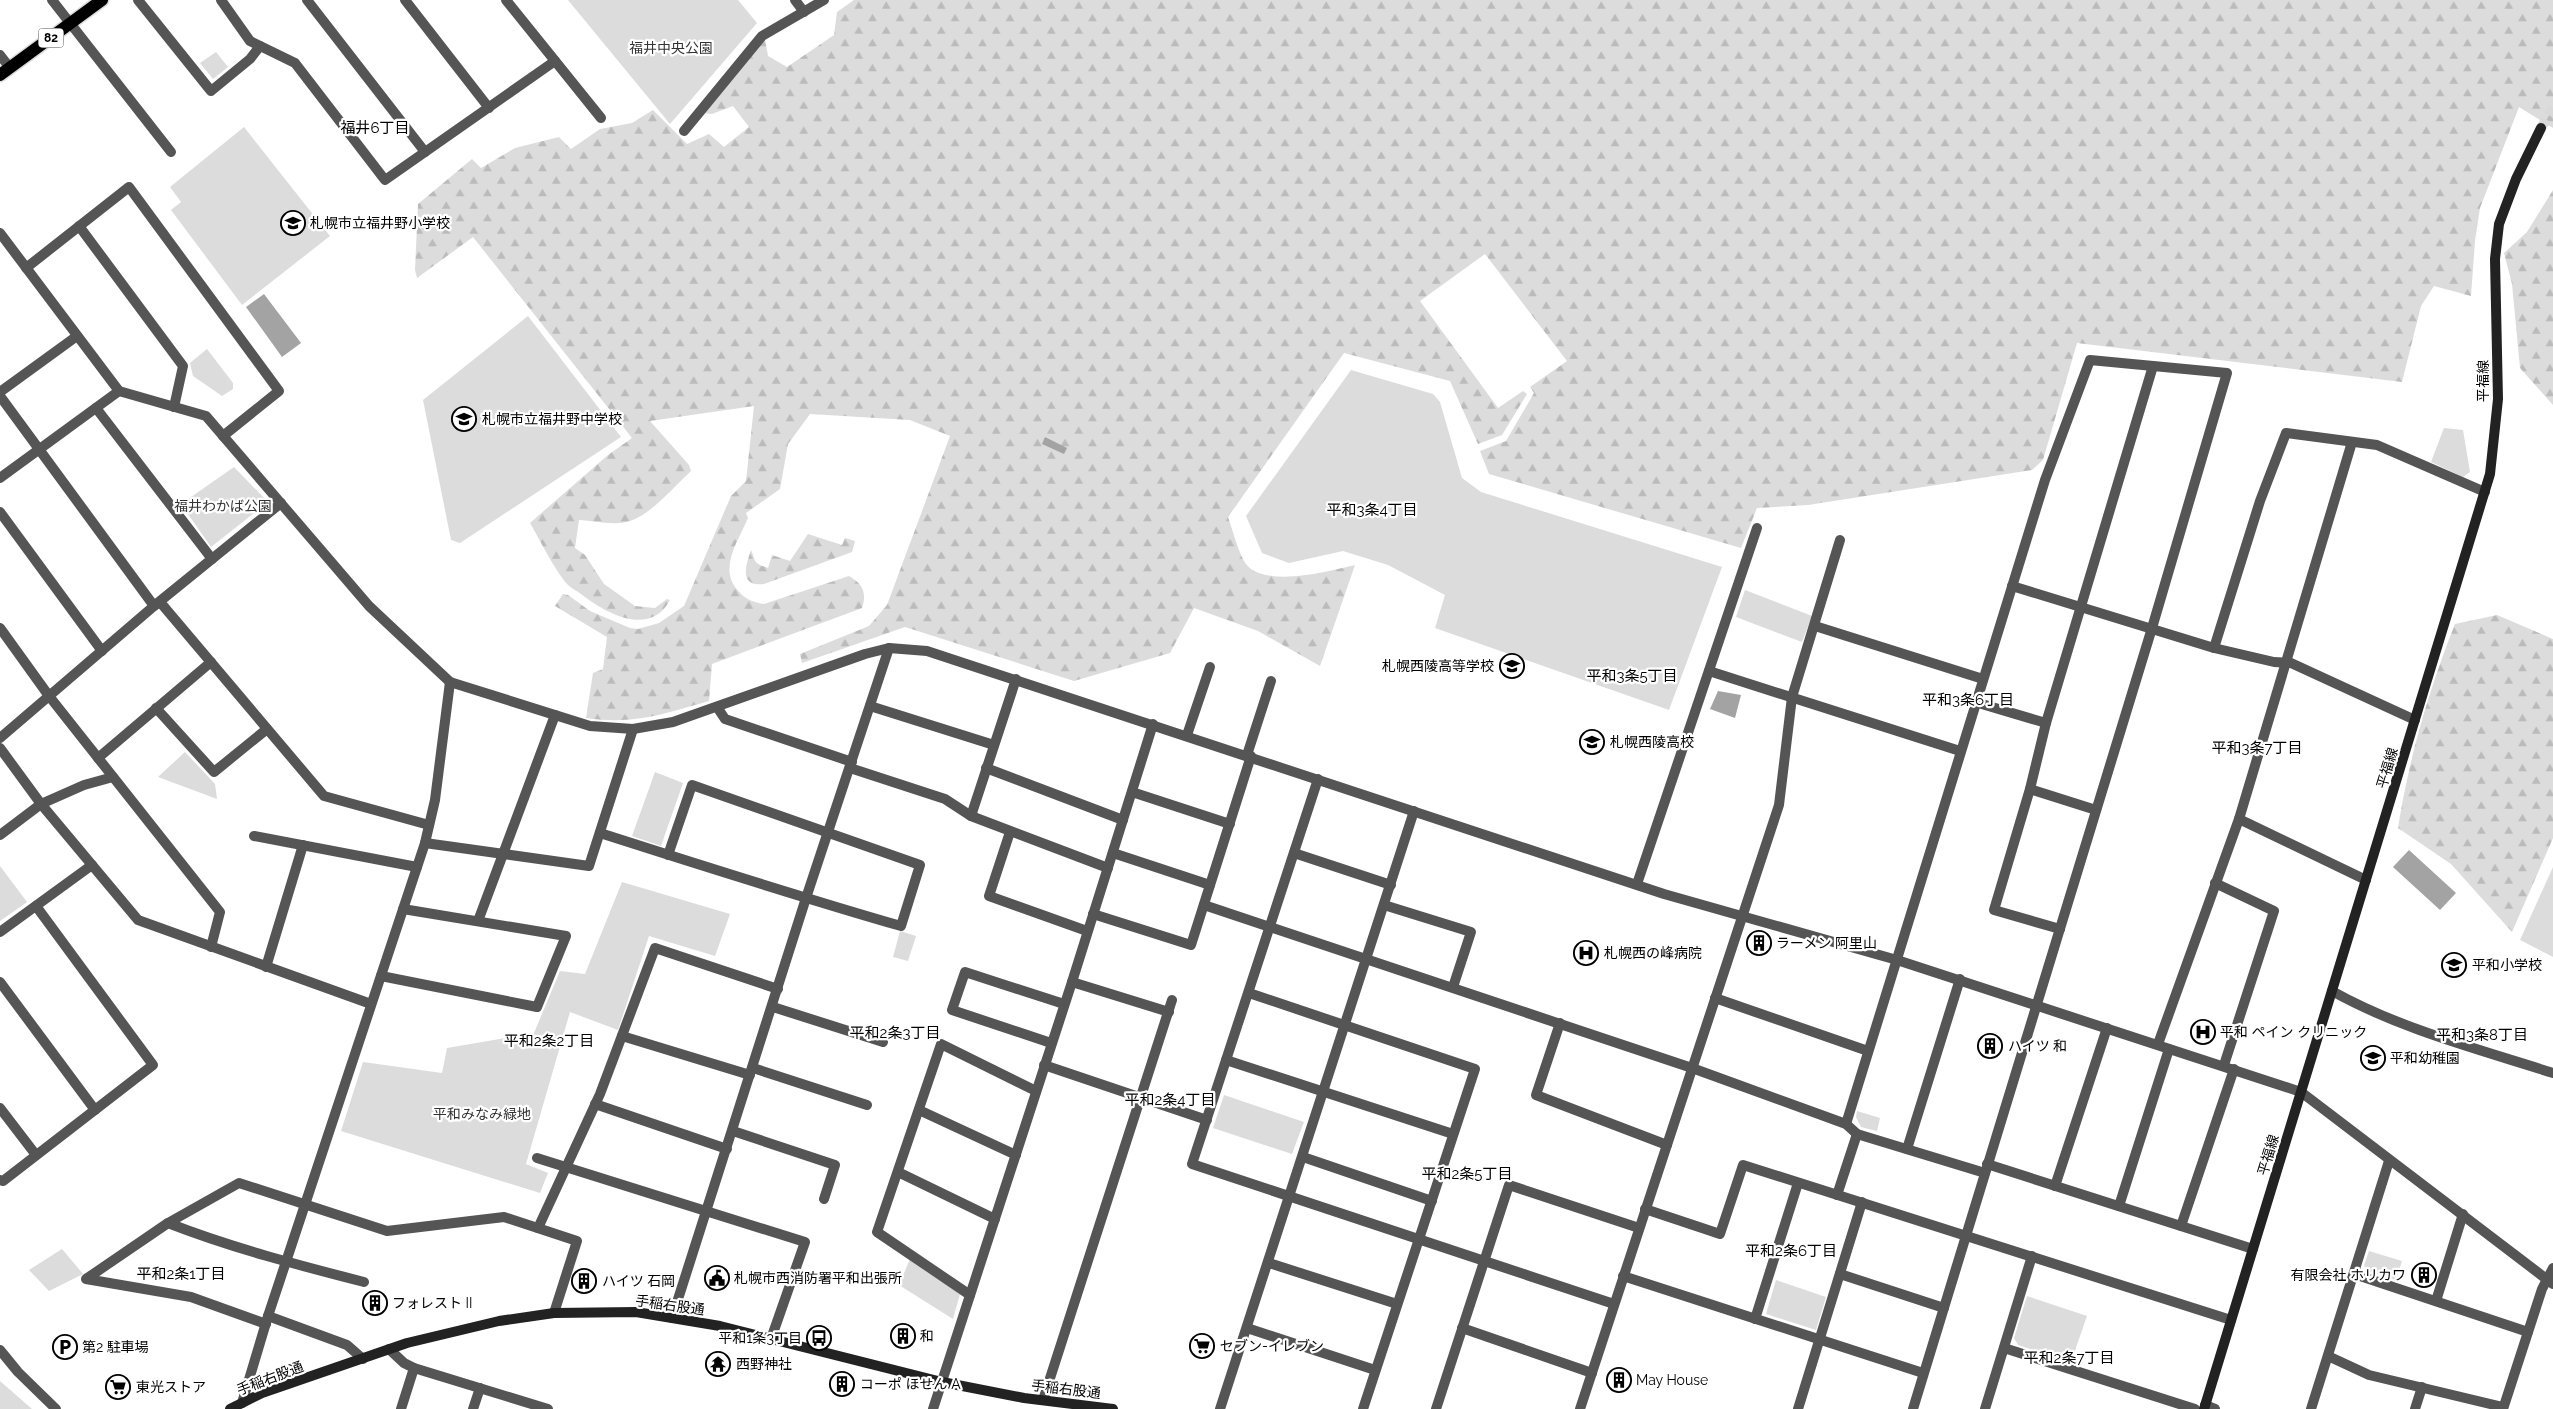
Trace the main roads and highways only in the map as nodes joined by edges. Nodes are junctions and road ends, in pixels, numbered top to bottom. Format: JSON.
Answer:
{"nodes":[{"id":1,"x":102,"y":0,"type":"edge"},
{"id":2,"x":5,"y":72,"type":"edge"}],
"edges":[{"from":1,"to":2,"type":"main road","number":"82"}]}
